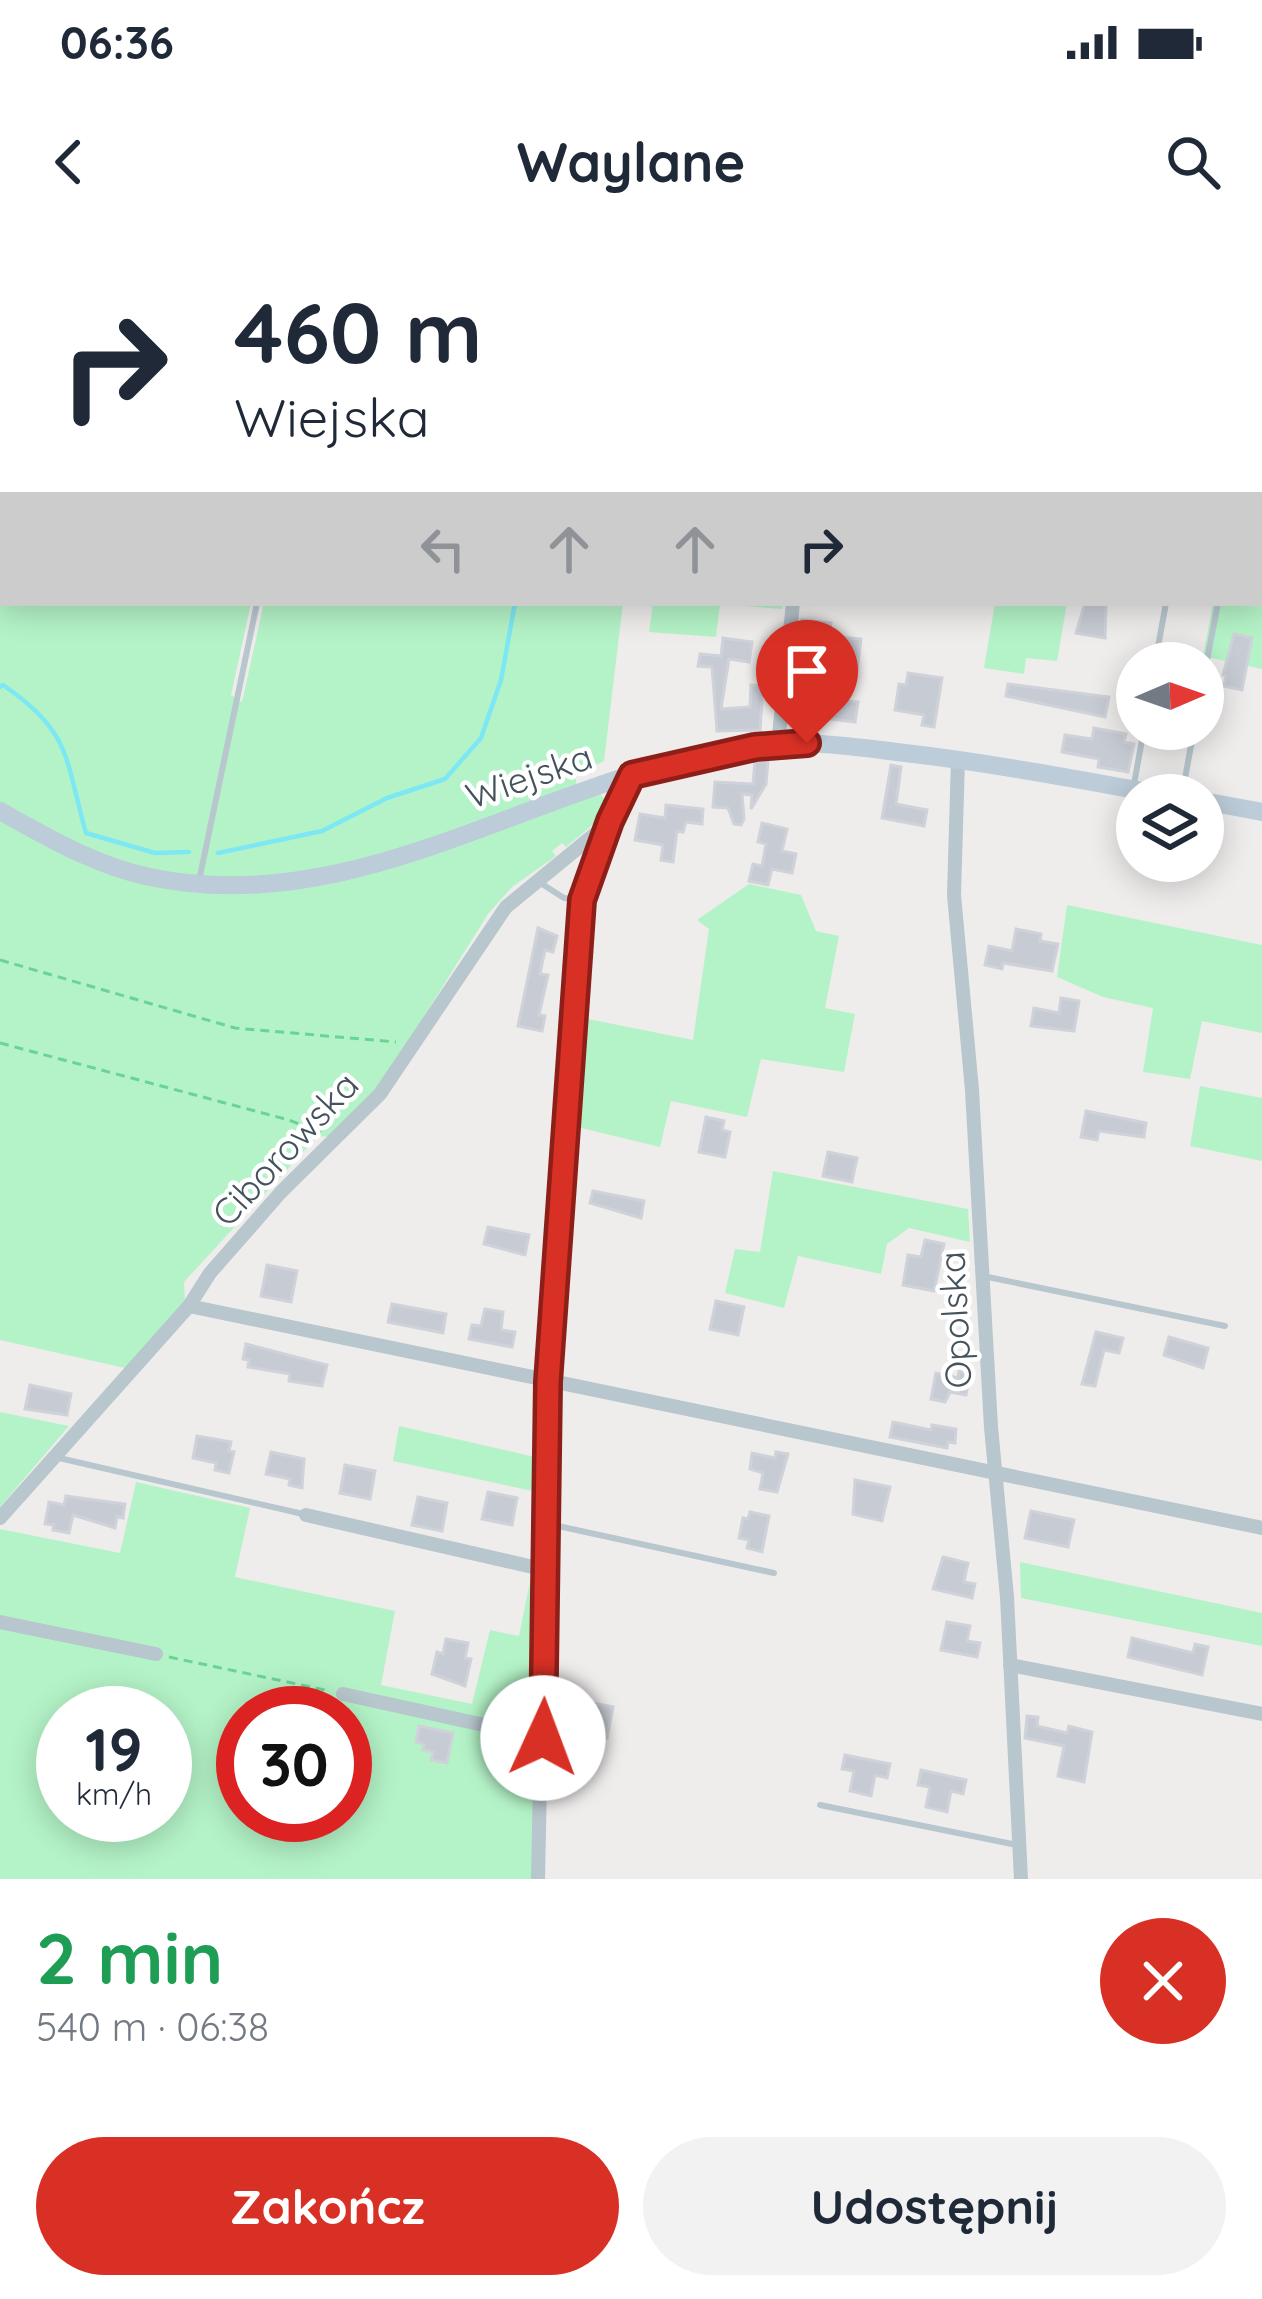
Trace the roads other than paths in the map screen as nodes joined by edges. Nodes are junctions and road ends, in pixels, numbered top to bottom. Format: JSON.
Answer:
{"nodes":[{"id":1,"x":255,"y":606,"type":"edge"},
{"id":2,"x":793,"y":606,"type":"edge"},
{"id":3,"x":1165,"y":606,"type":"edge"},
{"id":4,"x":1217,"y":606,"type":"edge"},
{"id":5,"x":1159,"y":642,"type":"edge"},
{"id":6,"x":1210,"y":642,"type":"edge"},
{"id":7,"x":778,"y":744,"type":"junction"},
{"id":8,"x":958,"y":759,"type":"junction"},
{"id":9,"x":632,"y":775,"type":"junction"},
{"id":10,"x":1116,"y":786,"type":"edge"},
{"id":11,"x":1224,"y":805,"type":"edge"},
{"id":12,"x":0,"y":811,"type":"edge"},
{"id":13,"x":1262,"y":812,"type":"edge"},
{"id":14,"x":610,"y":821,"type":"junction"},
{"id":15,"x":537,"y":879,"type":"junction"},
{"id":16,"x":199,"y":884,"type":"junction"},
{"id":17,"x":582,"y":900,"type":"junction"},
{"id":18,"x":983,"y":1276,"type":"junction"},
{"id":19,"x":189,"y":1306,"type":"junction"},
{"id":20,"x":1225,"y":1325,"type":"dead end"},
{"id":21,"x":548,"y":1382,"type":"junction"},
{"id":22,"x":54,"y":1456,"type":"junction"},
{"id":23,"x":996,"y":1473,"type":"junction"},
{"id":24,"x":306,"y":1515,"type":"joint"},
{"id":25,"x":0,"y":1519,"type":"edge"},
{"id":26,"x":545,"y":1523,"type":"junction"},
{"id":27,"x":1262,"y":1528,"type":"edge"},
{"id":28,"x":546,"y":1570,"type":"junction"},
{"id":29,"x":774,"y":1573,"type":"dead end"},
{"id":30,"x":0,"y":1622,"type":"edge"},
{"id":31,"x":156,"y":1654,"type":"road end"},
{"id":32,"x":1010,"y":1665,"type":"junction"},
{"id":33,"x":372,"y":1700,"type":"edge"},
{"id":34,"x":1262,"y":1714,"type":"edge"},
{"id":35,"x":543,"y":1738,"type":"junction"},
{"id":36,"x":820,"y":1805,"type":"dead end"},
{"id":37,"x":1020,"y":1845,"type":"junction"},
{"id":38,"x":538,"y":1879,"type":"edge"},
{"id":39,"x":1021,"y":1879,"type":"edge"}],
"edges":[{"from":1,"to":16,"type":"lane"},
{"from":2,"to":7,"type":"street"},
{"from":3,"to":5,"type":"lane"},
{"from":4,"to":6,"type":"lane"},
{"from":7,"to":8,"type":"street","name":"Wiejska"},
{"from":7,"to":9,"type":"street","name":"Wiejska"},
{"from":8,"to":10,"type":"street","name":"Wiejska"},
{"from":8,"to":18,"type":"street","name":"Opolska"},
{"from":9,"to":14,"type":"street"},
{"from":9,"to":16,"type":"street","name":"Wiejska"},
{"from":11,"to":13,"type":"street"},
{"from":12,"to":16,"type":"street","name":"Wiejska"},
{"from":14,"to":15,"type":"street","name":"Ciborowska"},
{"from":14,"to":17,"type":"street"},
{"from":15,"to":17,"type":"lane"},
{"from":15,"to":19,"type":"street","name":"Ciborowska"},
{"from":17,"to":21,"type":"street"},
{"from":18,"to":20,"type":"lane"},
{"from":18,"to":23,"type":"street","name":"Opolska"},
{"from":19,"to":21,"type":"street"},
{"from":19,"to":22,"type":"street","name":"Ciborowska"},
{"from":21,"to":23,"type":"street"},
{"from":21,"to":26,"type":"street"},
{"from":22,"to":24,"type":"lane"},
{"from":22,"to":25,"type":"street","name":"Ciborowska"},
{"from":23,"to":27,"type":"street"},
{"from":23,"to":32,"type":"street","name":"Opolska"},
{"from":24,"to":28,"type":"street"},
{"from":26,"to":28,"type":"street"},
{"from":26,"to":29,"type":"lane"},
{"from":28,"to":35,"type":"street"},
{"from":30,"to":31,"type":"street"},
{"from":32,"to":34,"type":"street"},
{"from":32,"to":37,"type":"street","name":"Opolska"},
{"from":33,"to":35,"type":"street"},
{"from":35,"to":38,"type":"street"},
{"from":36,"to":37,"type":"lane"},
{"from":37,"to":39,"type":"street","name":"Opolska"}]}
